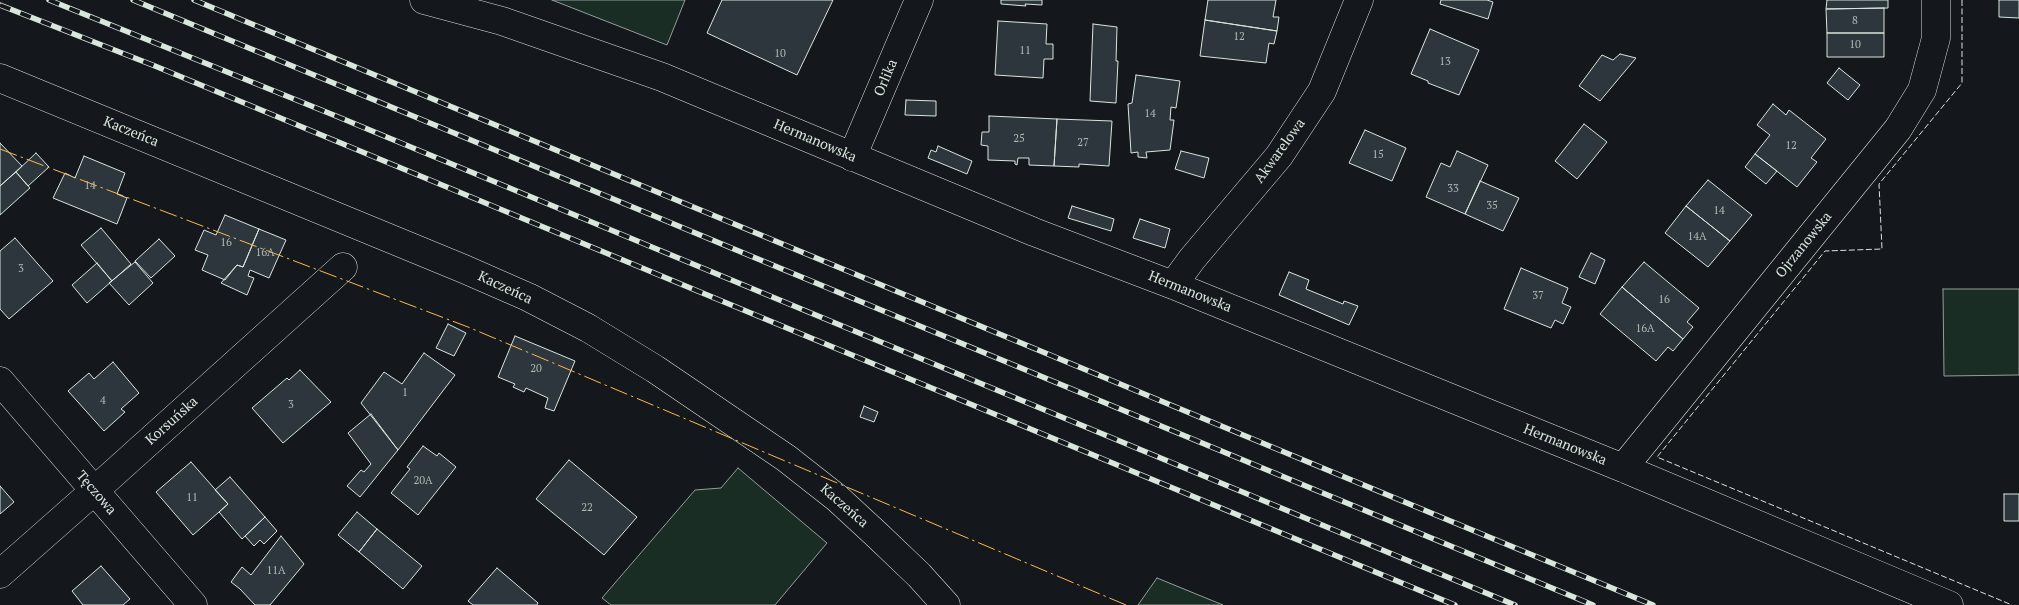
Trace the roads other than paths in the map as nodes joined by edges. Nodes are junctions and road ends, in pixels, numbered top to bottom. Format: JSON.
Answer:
{"nodes":[{"id":1,"x":919,"y":0,"type":"edge"},
{"id":2,"x":1359,"y":0,"type":"edge"},
{"id":3,"x":1936,"y":0,"type":"edge"},
{"id":4,"x":440,"y":2,"type":"edge"},
{"id":5,"x":0,"y":78,"type":"edge"},
{"id":6,"x":852,"y":156,"type":"junction"},
{"id":7,"x":343,"y":267,"type":"dead end"},
{"id":8,"x":1173,"y":285,"type":"junction"},
{"id":9,"x":0,"y":381,"type":"edge"},
{"id":10,"x":1623,"y":468,"type":"junction"},
{"id":11,"x":94,"y":492,"type":"junction"},
{"id":12,"x":0,"y":574,"type":"edge"},
{"id":13,"x":193,"y":605,"type":"edge"},
{"id":14,"x":946,"y":605,"type":"edge"},
{"id":15,"x":1949,"y":605,"type":"edge"}],
"edges":[{"from":1,"to":6,"type":"street","name":"Orlika"},
{"from":2,"to":8,"type":"street","name":"Akwarelowa"},
{"from":3,"to":10,"type":"street","name":"Ojrzanowska"},
{"from":4,"to":6,"type":"street","name":"Hermanowska"},
{"from":5,"to":14,"type":"street","name":"Kaczeńca"},
{"from":6,"to":8,"type":"street","name":"Hermanowska"},
{"from":7,"to":11,"type":"street","name":"Korsuńska"},
{"from":8,"to":10,"type":"street","name":"Hermanowska"},
{"from":9,"to":11,"type":"street","name":"Tęczowa"},
{"from":10,"to":15,"type":"street","name":"Hermanowska"},
{"from":11,"to":12,"type":"street","name":"Korsuńska"},
{"from":11,"to":13,"type":"street","name":"Tęczowa"}]}
